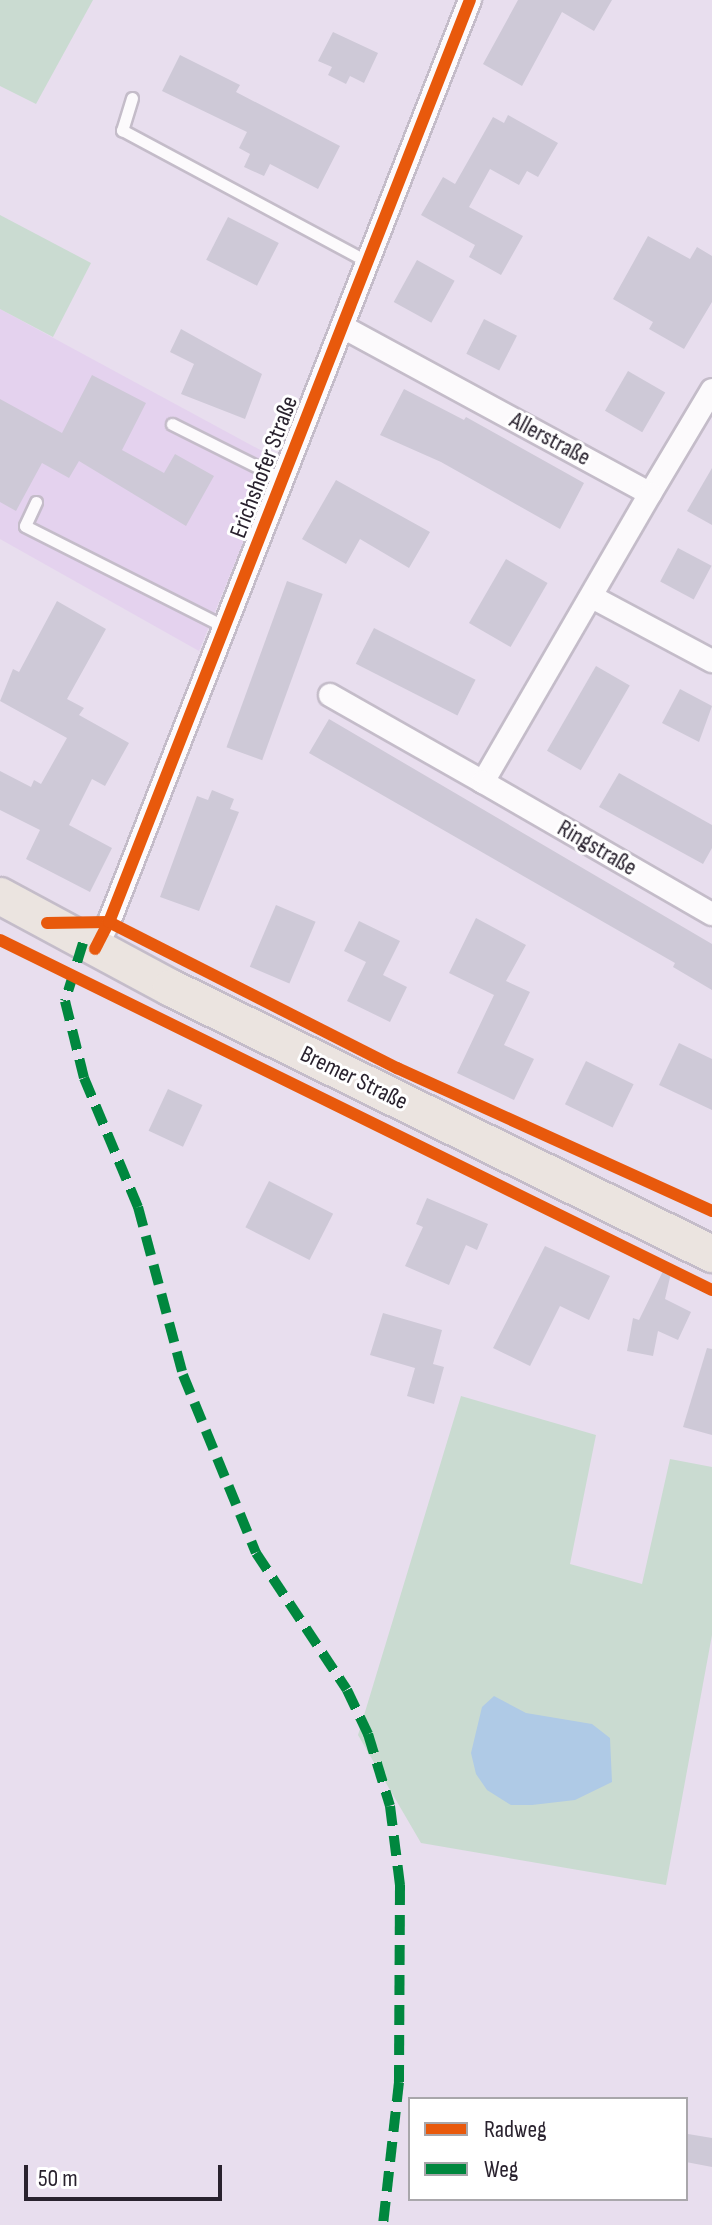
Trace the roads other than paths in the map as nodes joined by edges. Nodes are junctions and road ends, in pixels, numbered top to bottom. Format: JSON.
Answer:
{"nodes":[{"id":1,"x":470,"y":0,"type":"edge"},
{"id":2,"x":132,"y":98,"type":"dead end"},
{"id":3,"x":369,"y":262,"type":"junction"},
{"id":4,"x":343,"y":327,"type":"junction"},
{"id":5,"x":712,"y":390,"type":"edge"},
{"id":6,"x":172,"y":424,"type":"dead end"},
{"id":7,"x":282,"y":479,"type":"junction"},
{"id":8,"x":650,"y":494,"type":"junction"},
{"id":9,"x":36,"y":502,"type":"dead end"},
{"id":10,"x":592,"y":597,"type":"junction"},
{"id":11,"x":226,"y":628,"type":"junction"},
{"id":12,"x":712,"y":661,"type":"edge"},
{"id":13,"x":330,"y":695,"type":"dead end"},
{"id":14,"x":483,"y":782,"type":"junction"},
{"id":15,"x":0,"y":896,"type":"edge"},
{"id":16,"x":712,"y":914,"type":"edge"},
{"id":17,"x":95,"y":949,"type":"junction"},
{"id":18,"x":712,"y":1254,"type":"edge"}],
"edges":[{"from":1,"to":3,"type":"street","name":"Erichshofer Straße"},
{"from":2,"to":3,"type":"lane"},
{"from":3,"to":4,"type":"street","name":"Erichshofer Straße"},
{"from":4,"to":7,"type":"street","name":"Erichshofer Straße"},
{"from":4,"to":8,"type":"street","name":"Allerstraße"},
{"from":5,"to":8,"type":"street"},
{"from":6,"to":7,"type":"lane"},
{"from":7,"to":11,"type":"street","name":"Erichshofer Straße"},
{"from":8,"to":10,"type":"street"},
{"from":9,"to":11,"type":"lane"},
{"from":10,"to":12,"type":"street"},
{"from":10,"to":14,"type":"street"},
{"from":11,"to":17,"type":"street","name":"Erichshofer Straße"},
{"from":13,"to":14,"type":"street","name":"Ringstraße"},
{"from":14,"to":16,"type":"street","name":"Ringstraße"},
{"from":15,"to":17,"type":"main road","name":"Bremer Straße"},
{"from":17,"to":18,"type":"main road","name":"Bremer Straße"}]}
